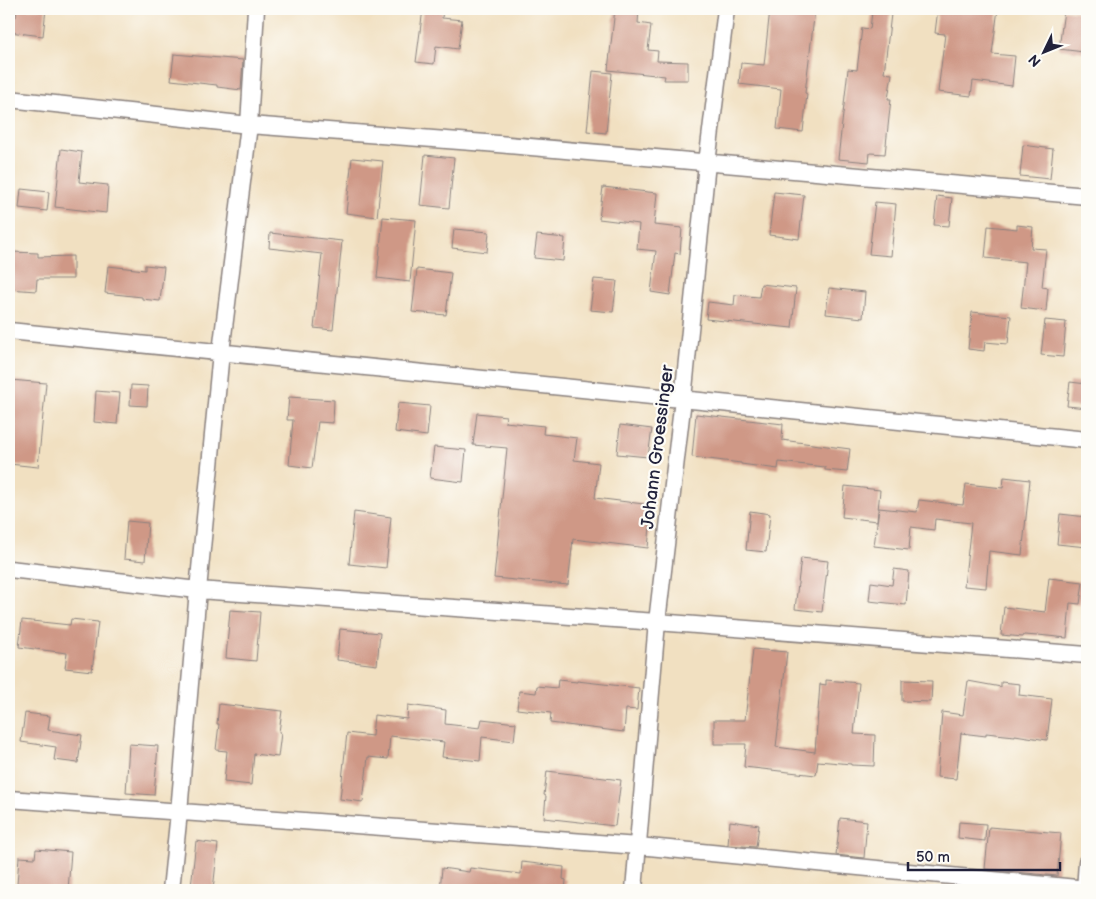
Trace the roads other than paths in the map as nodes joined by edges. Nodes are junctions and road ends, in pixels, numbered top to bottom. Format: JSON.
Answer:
{"nodes":[{"id":1,"x":256,"y":9,"type":"edge"},
{"id":2,"x":726,"y":9,"type":"edge"},
{"id":3,"x":9,"y":99,"type":"edge"},
{"id":4,"x":249,"y":124,"type":"junction"},
{"id":5,"x":707,"y":163,"type":"junction"},
{"id":6,"x":1087,"y":196,"type":"edge"},
{"id":7,"x":9,"y":331,"type":"edge"},
{"id":8,"x":221,"y":352,"type":"junction"},
{"id":9,"x":683,"y":399,"type":"junction"},
{"id":10,"x":1087,"y":440,"type":"edge"},
{"id":11,"x":9,"y":569,"type":"edge"},
{"id":12,"x":198,"y":590,"type":"junction"},
{"id":13,"x":657,"y":622,"type":"junction"},
{"id":14,"x":1087,"y":655,"type":"edge"},
{"id":15,"x":9,"y":799,"type":"edge"},
{"id":16,"x":179,"y":812,"type":"junction"},
{"id":17,"x":638,"y":846,"type":"junction"},
{"id":18,"x":1087,"y":862,"type":"edge"},
{"id":19,"x":1086,"y":889,"type":"edge"},
{"id":20,"x":171,"y":890,"type":"edge"},
{"id":21,"x":634,"y":890,"type":"edge"}],
"edges":[{"from":1,"to":4,"type":"street"},
{"from":2,"to":5,"type":"street","name":"Johann Groessinger"},
{"from":3,"to":4,"type":"street"},
{"from":4,"to":5,"type":"street"},
{"from":4,"to":8,"type":"street"},
{"from":5,"to":6,"type":"street"},
{"from":5,"to":9,"type":"street","name":"Johann Groessinger"},
{"from":7,"to":8,"type":"street"},
{"from":8,"to":9,"type":"street"},
{"from":8,"to":12,"type":"street"},
{"from":9,"to":10,"type":"street"},
{"from":9,"to":13,"type":"street","name":"Johann Groessinger"},
{"from":11,"to":12,"type":"street"},
{"from":12,"to":13,"type":"street"},
{"from":12,"to":16,"type":"street"},
{"from":13,"to":14,"type":"street"},
{"from":13,"to":17,"type":"street","name":"Johann Groessinger"},
{"from":15,"to":16,"type":"street"},
{"from":16,"to":17,"type":"street"},
{"from":16,"to":20,"type":"street"},
{"from":17,"to":19,"type":"street"},
{"from":17,"to":21,"type":"street","name":"Johann Groessinger"},
{"from":18,"to":19,"type":"street"}]}
